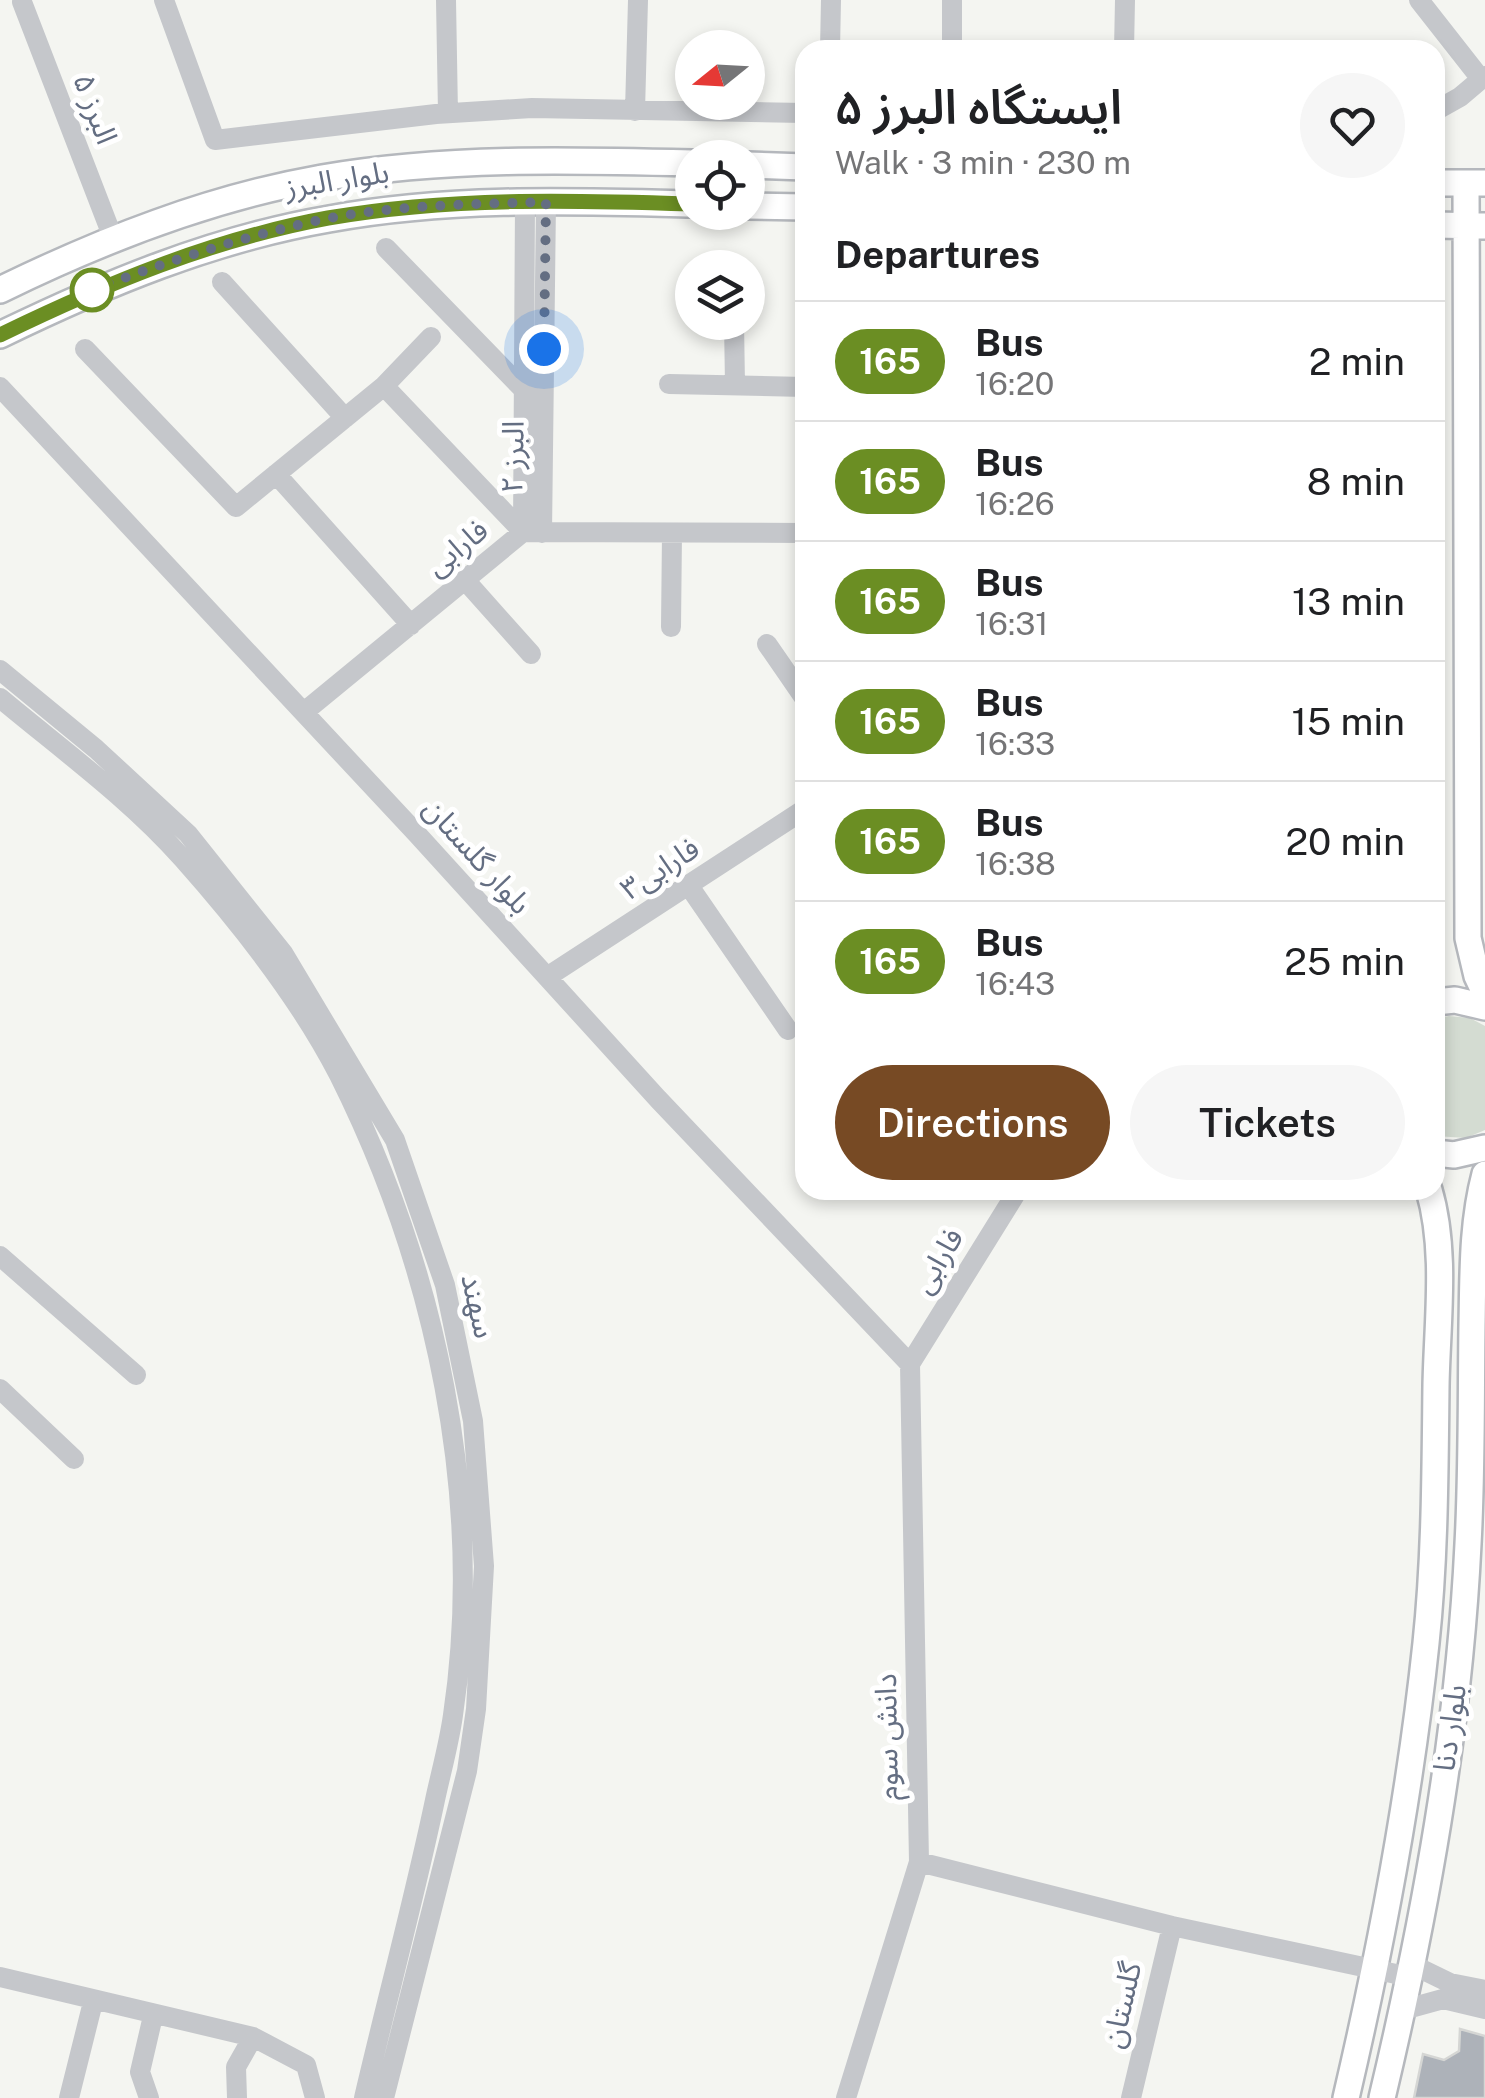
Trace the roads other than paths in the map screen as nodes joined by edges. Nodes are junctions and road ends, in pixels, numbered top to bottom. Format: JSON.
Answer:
{"nodes":[{"id":1,"x":164,"y":0,"type":"edge"},
{"id":2,"x":446,"y":0,"type":"edge"},
{"id":3,"x":638,"y":0,"type":"edge"},
{"id":4,"x":831,"y":0,"type":"edge"},
{"id":5,"x":952,"y":0,"type":"edge"},
{"id":6,"x":1125,"y":0,"type":"edge"},
{"id":7,"x":1419,"y":0,"type":"edge"},
{"id":8,"x":26,"y":1,"type":"edge"},
{"id":9,"x":0,"y":9,"type":"edge"},
{"id":10,"x":830,"y":40,"type":"edge"},
{"id":11,"x":952,"y":40,"type":"edge"},
{"id":12,"x":1124,"y":40,"type":"edge"},
{"id":13,"x":1483,"y":78,"type":"edge"},
{"id":14,"x":1445,"y":105,"type":"edge"},
{"id":15,"x":635,"y":111,"type":"junction"},
{"id":16,"x":448,"y":113,"type":"junction"},
{"id":17,"x":795,"y":113,"type":"edge"},
{"id":18,"x":675,"y":164,"type":"edge"},
{"id":19,"x":765,"y":165,"type":"edge"},
{"id":20,"x":795,"y":166,"type":"edge"},
{"id":21,"x":1475,"y":182,"type":"edge"},
{"id":22,"x":1445,"y":183,"type":"edge"},
{"id":23,"x":536,"y":202,"type":"junction"},
{"id":24,"x":675,"y":204,"type":"edge"},
{"id":25,"x":765,"y":207,"type":"edge"},
{"id":26,"x":795,"y":208,"type":"edge"},
{"id":27,"x":1445,"y":226,"type":"edge"},
{"id":28,"x":1476,"y":226,"type":"edge"},
{"id":29,"x":113,"y":238,"type":"junction"},
{"id":30,"x":386,"y":248,"type":"dead end"},
{"id":31,"x":222,"y":282,"type":"dead end"},
{"id":32,"x":0,"y":290,"type":"edge"},
{"id":33,"x":0,"y":335,"type":"edge"},
{"id":34,"x":431,"y":336,"type":"dead end"},
{"id":35,"x":734,"y":340,"type":"edge"},
{"id":36,"x":85,"y":349,"type":"dead end"},
{"id":37,"x":669,"y":384,"type":"dead end"},
{"id":38,"x":735,"y":385,"type":"junction"},
{"id":39,"x":384,"y":386,"type":"junction"},
{"id":40,"x":0,"y":387,"type":"edge"},
{"id":41,"x":795,"y":387,"type":"edge"},
{"id":42,"x":524,"y":390,"type":"junction"},
{"id":43,"x":345,"y":418,"type":"junction"},
{"id":44,"x":276,"y":474,"type":"junction"},
{"id":45,"x":672,"y":532,"type":"junction"},
{"id":46,"x":795,"y":532,"type":"edge"},
{"id":47,"x":533,"y":533,"type":"junction"},
{"id":48,"x":465,"y":580,"type":"junction"},
{"id":49,"x":411,"y":624,"type":"junction"},
{"id":50,"x":671,"y":627,"type":"dead end"},
{"id":51,"x":767,"y":644,"type":"dead end"},
{"id":52,"x":531,"y":654,"type":"dead end"},
{"id":53,"x":0,"y":670,"type":"edge"},
{"id":54,"x":795,"y":685,"type":"edge"},
{"id":55,"x":0,"y":698,"type":"edge"},
{"id":56,"x":304,"y":712,"type":"junction"},
{"id":57,"x":795,"y":816,"type":"edge"},
{"id":58,"x":690,"y":886,"type":"junction"},
{"id":59,"x":1477,"y":925,"type":"edge"},
{"id":60,"x":547,"y":978,"type":"junction"},
{"id":61,"x":1485,"y":993,"type":"edge"},
{"id":62,"x":1445,"y":1001,"type":"edge"},
{"id":63,"x":1485,"y":1006,"type":"edge"},
{"id":64,"x":788,"y":1030,"type":"dead end"},
{"id":65,"x":1485,"y":1148,"type":"edge"},
{"id":66,"x":1445,"y":1154,"type":"edge"},
{"id":67,"x":1485,"y":1174,"type":"edge"},
{"id":68,"x":1012,"y":1200,"type":"edge"},
{"id":69,"x":1430,"y":1200,"type":"edge"},
{"id":70,"x":0,"y":1256,"type":"edge"},
{"id":71,"x":910,"y":1364,"type":"junction"},
{"id":72,"x":136,"y":1375,"type":"dead end"},
{"id":73,"x":0,"y":1388,"type":"edge"},
{"id":74,"x":74,"y":1459,"type":"dead end"},
{"id":75,"x":919,"y":1862,"type":"junction"},
{"id":76,"x":1172,"y":1926,"type":"junction"},
{"id":77,"x":1376,"y":1970,"type":"junction"},
{"id":78,"x":1412,"y":1971,"type":"junction"},
{"id":79,"x":1,"y":1983,"type":"edge"},
{"id":80,"x":1485,"y":1990,"type":"edge"},
{"id":81,"x":93,"y":2002,"type":"junction"},
{"id":82,"x":1403,"y":2010,"type":"junction"},
{"id":83,"x":1485,"y":2010,"type":"edge"},
{"id":84,"x":153,"y":2016,"type":"junction"},
{"id":85,"x":253,"y":2037,"type":"junction"},
{"id":86,"x":69,"y":2098,"type":"edge"},
{"id":87,"x":149,"y":2098,"type":"edge"},
{"id":88,"x":237,"y":2098,"type":"edge"},
{"id":89,"x":315,"y":2098,"type":"edge"},
{"id":90,"x":364,"y":2098,"type":"edge"},
{"id":91,"x":384,"y":2098,"type":"edge"},
{"id":92,"x":846,"y":2098,"type":"edge"},
{"id":93,"x":1131,"y":2098,"type":"edge"},
{"id":94,"x":1346,"y":2098,"type":"edge"},
{"id":95,"x":1382,"y":2098,"type":"edge"}],
"edges":[{"from":1,"to":16,"type":"street"},
{"from":2,"to":16,"type":"street"},
{"from":3,"to":15,"type":"street"},
{"from":4,"to":10,"type":"street"},
{"from":5,"to":11,"type":"street"},
{"from":6,"to":12,"type":"street"},
{"from":7,"to":13,"type":"street"},
{"from":8,"to":9,"type":"street"},
{"from":8,"to":29,"type":"street","name":"البرز ۵"},
{"from":13,"to":14,"type":"street"},
{"from":15,"to":16,"type":"street"},
{"from":15,"to":17,"type":"street"},
{"from":18,"to":29,"type":"main road","name":"بلوار البرز"},
{"from":19,"to":20,"type":"main road"},
{"from":21,"to":22,"type":"main road"},
{"from":21,"to":28,"type":"main road"},
{"from":23,"to":24,"type":"main road","name":"بلوار البرز"},
{"from":23,"to":33,"type":"main road","name":"بلوار البرز"},
{"from":23,"to":42,"type":"street","name":"البرز ۲"},
{"from":23,"to":47,"type":"street","name":"البرز ۲"},
{"from":25,"to":26,"type":"main road"},
{"from":27,"to":28,"type":"main road"},
{"from":28,"to":59,"type":"main road"},
{"from":29,"to":32,"type":"main road","name":"بلوار البرز"},
{"from":30,"to":42,"type":"street"},
{"from":31,"to":43,"type":"street"},
{"from":34,"to":39,"type":"street"},
{"from":35,"to":38,"type":"street"},
{"from":36,"to":44,"type":"street"},
{"from":37,"to":38,"type":"street"},
{"from":38,"to":41,"type":"street"},
{"from":39,"to":43,"type":"street"},
{"from":39,"to":47,"type":"street"},
{"from":40,"to":56,"type":"street","name":"بلوار گلستان"},
{"from":42,"to":47,"type":"street","name":"البرز ۲"},
{"from":43,"to":44,"type":"street"},
{"from":44,"to":49,"type":"street"},
{"from":45,"to":46,"type":"street"},
{"from":45,"to":47,"type":"street"},
{"from":45,"to":50,"type":"street"},
{"from":47,"to":48,"type":"street","name":"فارابی"},
{"from":48,"to":49,"type":"street","name":"فارابی"},
{"from":48,"to":52,"type":"street"},
{"from":49,"to":56,"type":"street","name":"فارابی"},
{"from":51,"to":54,"type":"street"},
{"from":53,"to":91,"type":"street","name":"سهند"},
{"from":55,"to":90,"type":"street","name":"سهند"},
{"from":56,"to":60,"type":"street","name":"بلوار گلستان"},
{"from":57,"to":58,"type":"street","name":"فارابی۳"},
{"from":58,"to":60,"type":"street","name":"فارابی۳"},
{"from":58,"to":64,"type":"street"},
{"from":59,"to":61,"type":"main road"},
{"from":60,"to":71,"type":"street","name":"بلوار گلستان"},
{"from":62,"to":63,"type":"main road"},
{"from":65,"to":66,"type":"main road"},
{"from":67,"to":78,"type":"main road","name":"بلوار دنا"},
{"from":68,"to":71,"type":"street","name":"فارابی"},
{"from":69,"to":77,"type":"main road","name":"بلوار دنا"},
{"from":70,"to":72,"type":"street"},
{"from":71,"to":75,"type":"street","name":"دانش سوم"},
{"from":73,"to":74,"type":"street"},
{"from":75,"to":76,"type":"street"},
{"from":75,"to":92,"type":"street","name":"دانش سوم"},
{"from":76,"to":77,"type":"street"},
{"from":76,"to":93,"type":"street","name":"گلستان"},
{"from":77,"to":78,"type":"street"},
{"from":77,"to":94,"type":"main road","name":"بلوار دنا"},
{"from":78,"to":80,"type":"street"},
{"from":78,"to":82,"type":"main road","name":"بلوار دنا"},
{"from":79,"to":81,"type":"street"},
{"from":81,"to":84,"type":"street"},
{"from":81,"to":86,"type":"street"},
{"from":82,"to":83,"type":"street"},
{"from":82,"to":95,"type":"main road","name":"بلوار دنا"},
{"from":84,"to":85,"type":"street"},
{"from":84,"to":87,"type":"street"},
{"from":85,"to":88,"type":"street"},
{"from":85,"to":89,"type":"street"}]}
